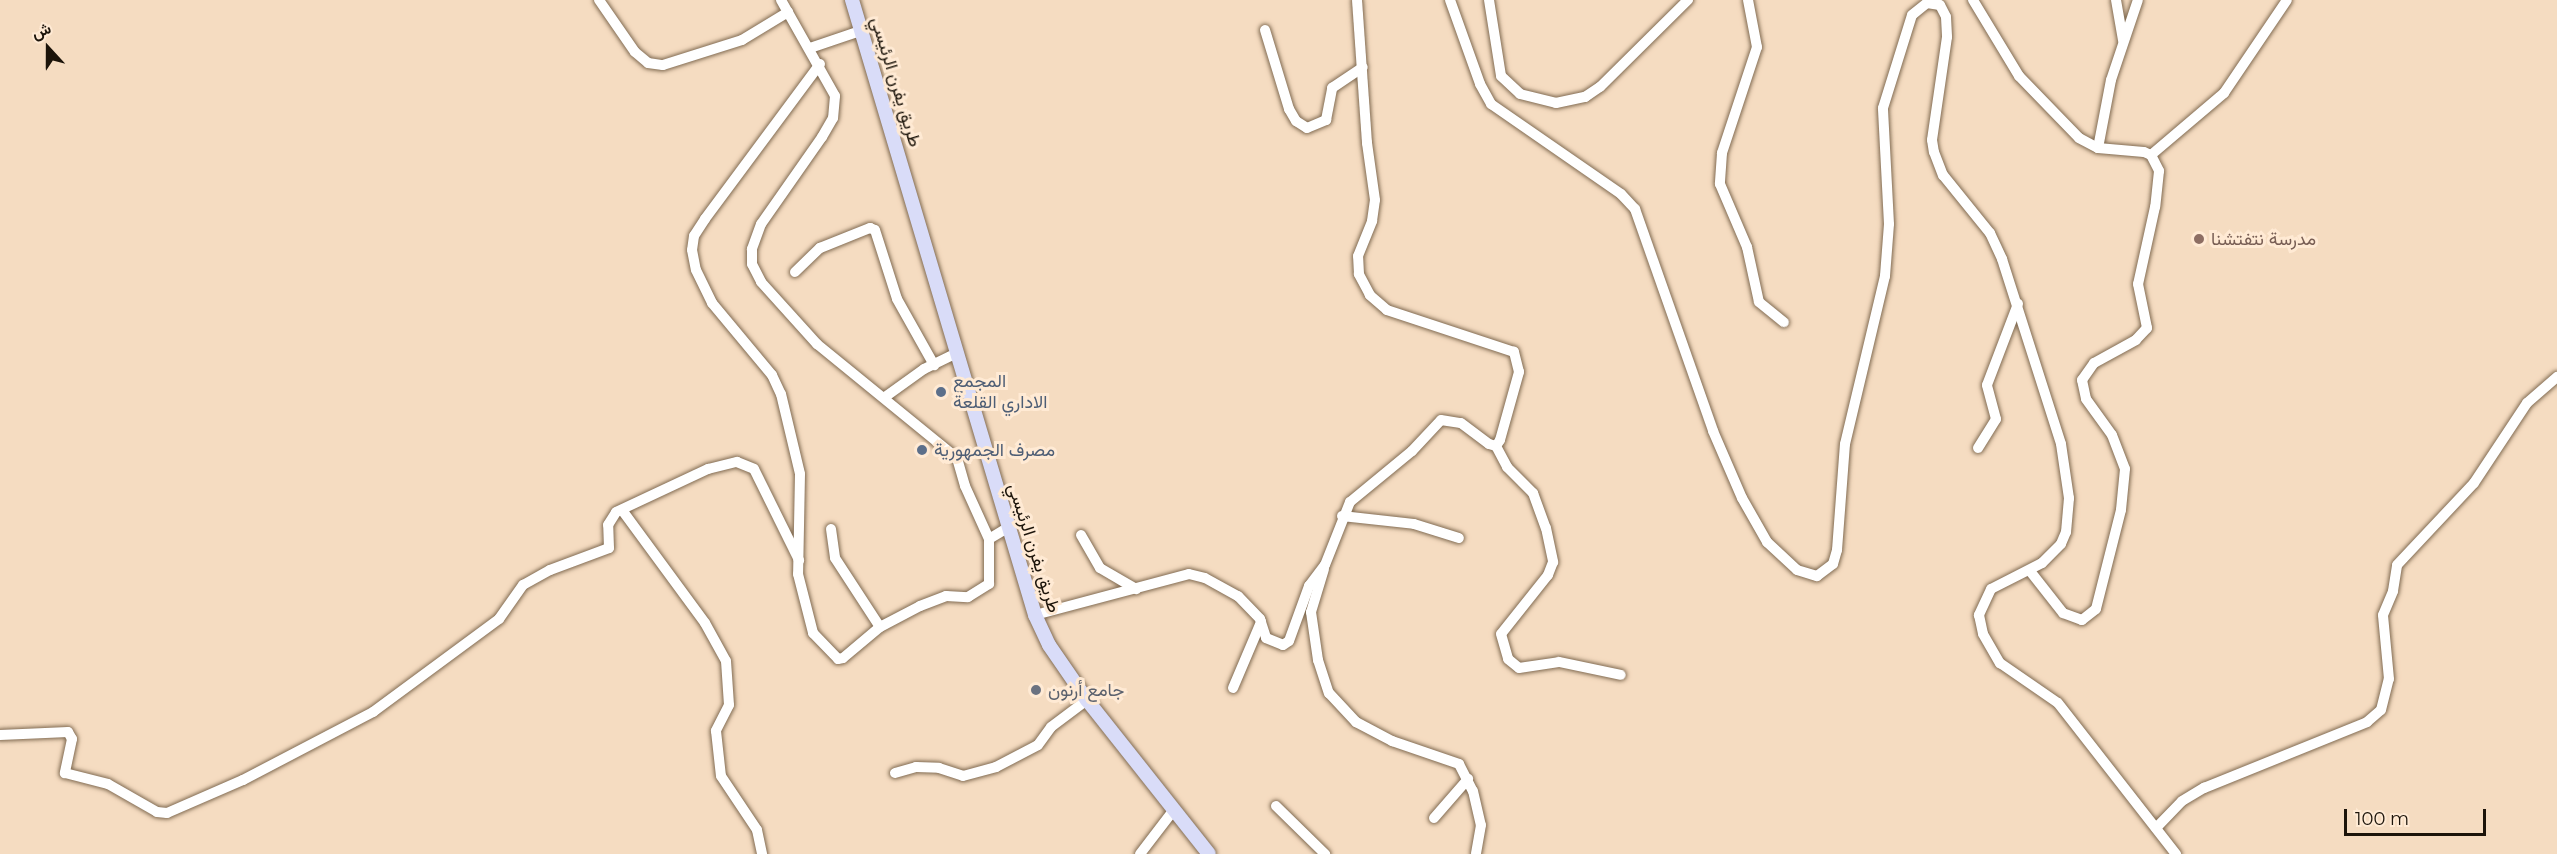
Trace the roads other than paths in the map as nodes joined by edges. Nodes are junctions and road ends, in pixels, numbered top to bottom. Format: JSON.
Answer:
{"nodes":[{"id":1,"x":599,"y":0,"type":"edge"},
{"id":2,"x":781,"y":0,"type":"edge"},
{"id":3,"x":852,"y":0,"type":"edge"},
{"id":4,"x":1357,"y":0,"type":"edge"},
{"id":5,"x":1450,"y":0,"type":"edge"},
{"id":6,"x":1489,"y":0,"type":"edge"},
{"id":7,"x":1688,"y":0,"type":"edge"},
{"id":8,"x":1748,"y":0,"type":"edge"},
{"id":9,"x":1973,"y":0,"type":"edge"},
{"id":10,"x":2116,"y":0,"type":"edge"},
{"id":11,"x":2138,"y":0,"type":"edge"},
{"id":12,"x":2287,"y":0,"type":"edge"},
{"id":13,"x":1935,"y":1,"type":"edge"},
{"id":14,"x":788,"y":12,"type":"junction"},
{"id":15,"x":1265,"y":30,"type":"dead end"},
{"id":16,"x":860,"y":31,"type":"junction"},
{"id":17,"x":2123,"y":40,"type":"junction"},
{"id":18,"x":810,"y":48,"type":"junction"},
{"id":19,"x":820,"y":64,"type":"junction"},
{"id":20,"x":1363,"y":67,"type":"junction"},
{"id":21,"x":2098,"y":148,"type":"junction"},
{"id":22,"x":2151,"y":155,"type":"junction"},
{"id":23,"x":795,"y":272,"type":"dead end"},
{"id":24,"x":2018,"y":304,"type":"junction"},
{"id":25,"x":1784,"y":322,"type":"dead end"},
{"id":26,"x":957,"y":353,"type":"junction"},
{"id":27,"x":934,"y":365,"type":"junction"},
{"id":28,"x":2557,"y":376,"type":"edge"},
{"id":29,"x":885,"y":397,"type":"junction"},
{"id":30,"x":1496,"y":446,"type":"junction"},
{"id":31,"x":1978,"y":447,"type":"dead end"},
{"id":32,"x":622,"y":510,"type":"junction"},
{"id":33,"x":1342,"y":516,"type":"junction"},
{"id":34,"x":1009,"y":527,"type":"junction"},
{"id":35,"x":831,"y":529,"type":"dead end"},
{"id":36,"x":1081,"y":535,"type":"dead end"},
{"id":37,"x":1459,"y":538,"type":"dead end"},
{"id":38,"x":989,"y":539,"type":"junction"},
{"id":39,"x":799,"y":560,"type":"junction"},
{"id":40,"x":1325,"y":565,"type":"junction"},
{"id":41,"x":2030,"y":571,"type":"junction"},
{"id":42,"x":1136,"y":589,"type":"junction"},
{"id":43,"x":1035,"y":615,"type":"junction"},
{"id":44,"x":1261,"y":622,"type":"junction"},
{"id":45,"x":880,"y":627,"type":"junction"},
{"id":46,"x":1621,"y":675,"type":"dead end"},
{"id":47,"x":1233,"y":688,"type":"dead end"},
{"id":48,"x":1087,"y":700,"type":"junction"},
{"id":49,"x":0,"y":735,"type":"edge"},
{"id":50,"x":894,"y":773,"type":"dead end"},
{"id":51,"x":1468,"y":779,"type":"junction"},
{"id":52,"x":1276,"y":807,"type":"dead end"},
{"id":53,"x":1173,"y":811,"type":"junction"},
{"id":54,"x":1434,"y":818,"type":"dead end"},
{"id":55,"x":2156,"y":828,"type":"junction"},
{"id":56,"x":762,"y":854,"type":"edge"},
{"id":57,"x":1140,"y":854,"type":"edge"},
{"id":58,"x":1209,"y":854,"type":"edge"},
{"id":59,"x":1325,"y":854,"type":"edge"},
{"id":60,"x":1476,"y":854,"type":"edge"},
{"id":61,"x":2176,"y":854,"type":"edge"}],
"edges":[{"from":1,"to":14,"type":"street"},
{"from":2,"to":14,"type":"street"},
{"from":3,"to":16,"type":"main road","name":"طريق يفرن الرئيسي"},
{"from":4,"to":20,"type":"street"},
{"from":5,"to":13,"type":"street"},
{"from":6,"to":7,"type":"street"},
{"from":8,"to":25,"type":"street"},
{"from":9,"to":21,"type":"street"},
{"from":10,"to":17,"type":"street"},
{"from":11,"to":17,"type":"street"},
{"from":12,"to":22,"type":"street"},
{"from":13,"to":24,"type":"street"},
{"from":14,"to":18,"type":"street"},
{"from":15,"to":20,"type":"street"},
{"from":16,"to":18,"type":"street"},
{"from":16,"to":26,"type":"main road","name":"طريق يفرن الرئيسي"},
{"from":17,"to":21,"type":"street"},
{"from":18,"to":19,"type":"street"},
{"from":19,"to":29,"type":"street"},
{"from":19,"to":39,"type":"street"},
{"from":20,"to":30,"type":"street"},
{"from":21,"to":22,"type":"street"},
{"from":22,"to":41,"type":"street"},
{"from":23,"to":27,"type":"street"},
{"from":24,"to":31,"type":"street"},
{"from":24,"to":41,"type":"street"},
{"from":26,"to":27,"type":"street"},
{"from":26,"to":34,"type":"main road","name":"طريق يفرن الرئيسي"},
{"from":27,"to":29,"type":"street"},
{"from":28,"to":55,"type":"street"},
{"from":29,"to":38,"type":"street"},
{"from":30,"to":33,"type":"street"},
{"from":30,"to":46,"type":"street"},
{"from":32,"to":39,"type":"street"},
{"from":32,"to":49,"type":"street"},
{"from":32,"to":56,"type":"street"},
{"from":33,"to":37,"type":"street"},
{"from":33,"to":40,"type":"street"},
{"from":34,"to":38,"type":"street"},
{"from":34,"to":43,"type":"main road","name":"طريق يفرن الرئيسي"},
{"from":35,"to":45,"type":"street"},
{"from":36,"to":42,"type":"street"},
{"from":38,"to":45,"type":"street"},
{"from":39,"to":45,"type":"street"},
{"from":40,"to":44,"type":"street"},
{"from":40,"to":51,"type":"street"},
{"from":41,"to":55,"type":"street"},
{"from":42,"to":43,"type":"street"},
{"from":42,"to":44,"type":"street"},
{"from":43,"to":48,"type":"main road","name":"طريق يفرن الرئيسي"},
{"from":44,"to":47,"type":"street"},
{"from":48,"to":50,"type":"street"},
{"from":48,"to":53,"type":"main road","name":"طريق يفرن الرئيسي"},
{"from":51,"to":54,"type":"street"},
{"from":51,"to":60,"type":"street"},
{"from":52,"to":59,"type":"street"},
{"from":53,"to":57,"type":"street"},
{"from":53,"to":58,"type":"main road","name":"طريق يفرن الرئيسي"},
{"from":55,"to":61,"type":"street"}]}
